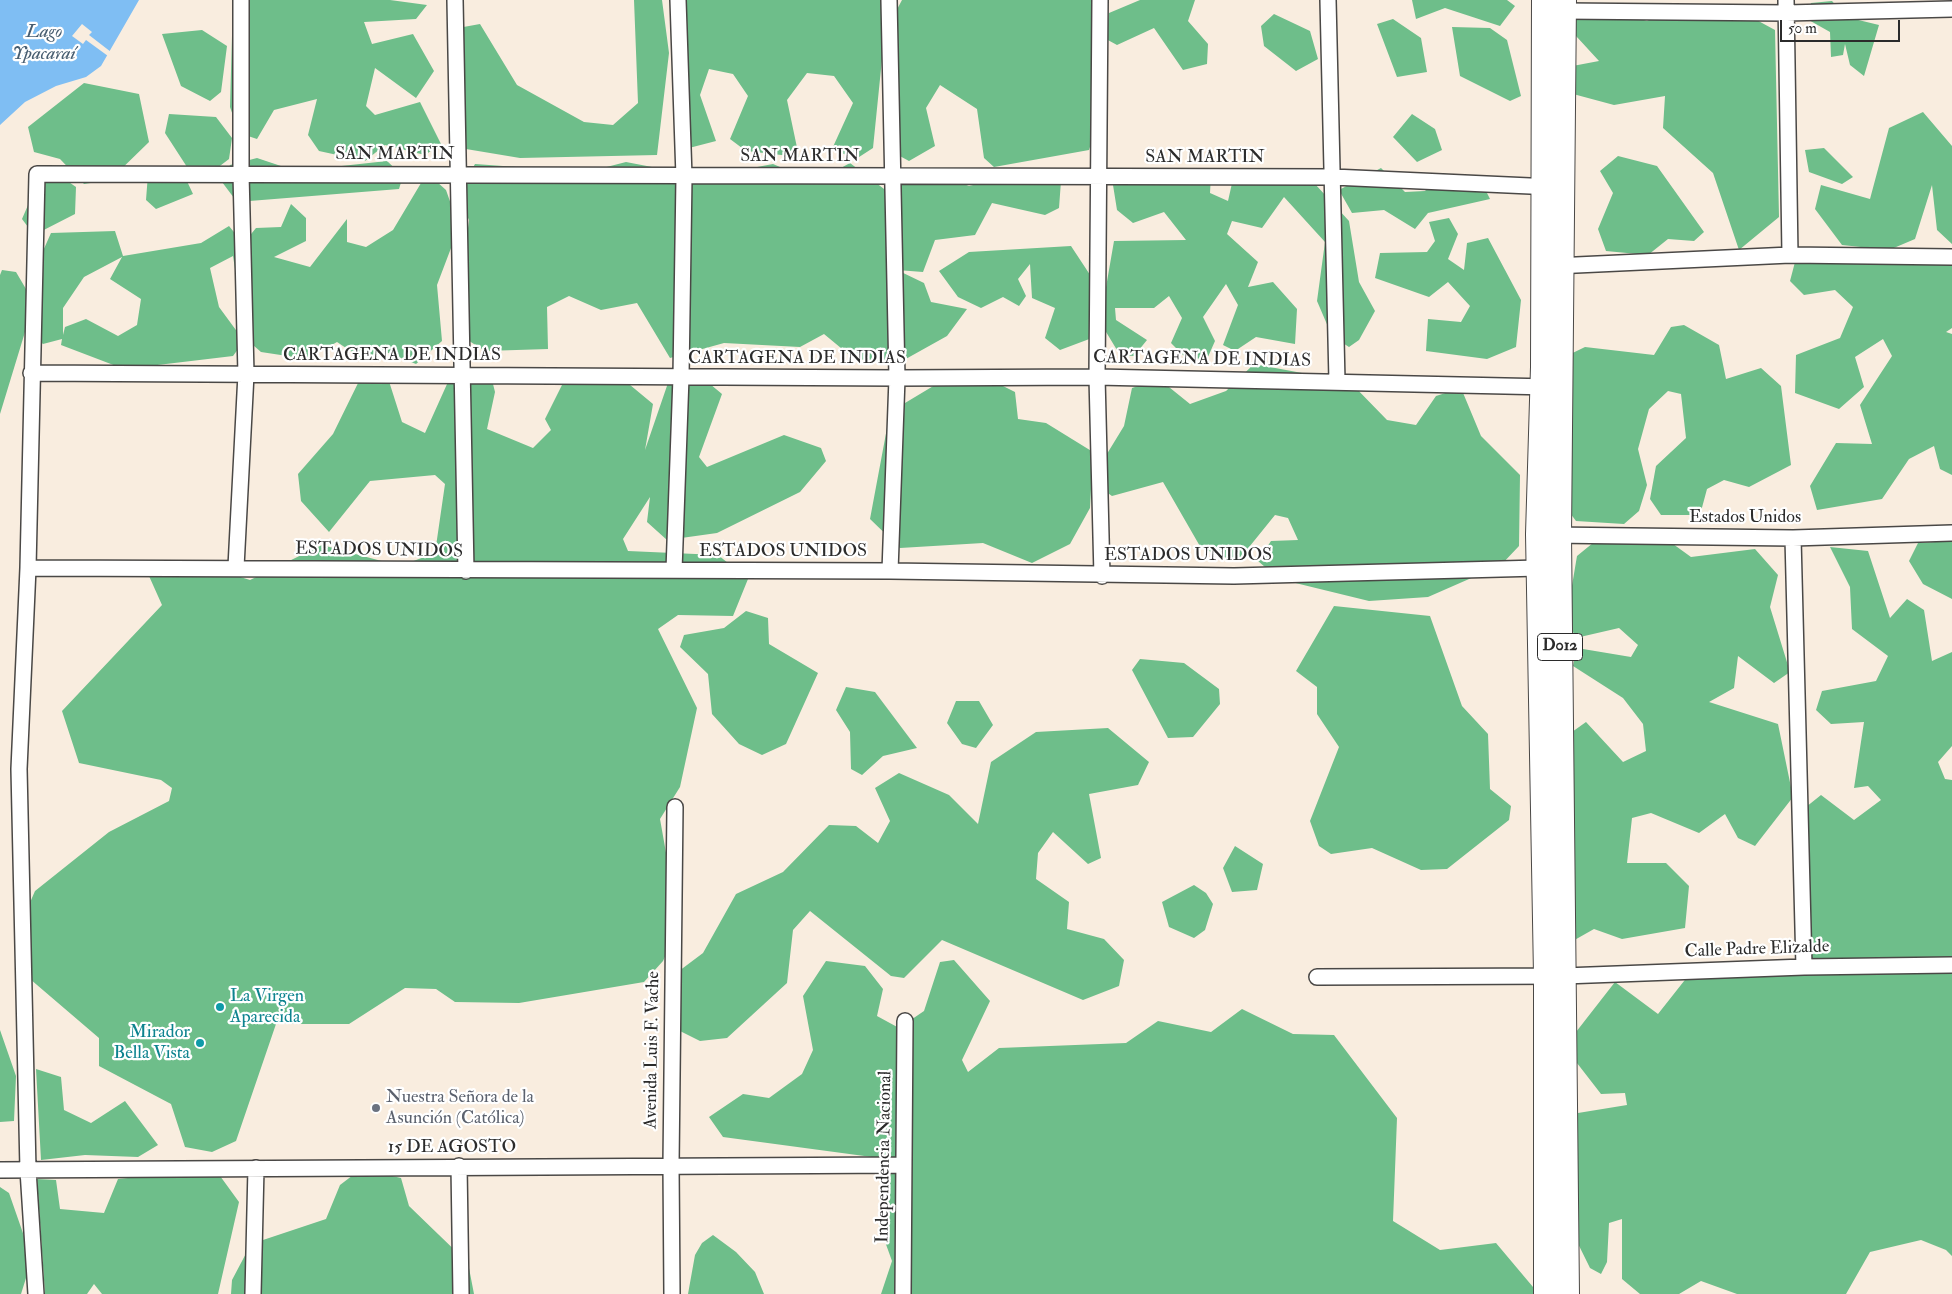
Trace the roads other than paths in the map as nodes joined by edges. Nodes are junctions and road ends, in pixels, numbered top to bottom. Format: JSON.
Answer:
{"nodes":[{"id":1,"x":241,"y":0,"type":"edge"},
{"id":2,"x":455,"y":0,"type":"edge"},
{"id":3,"x":678,"y":0,"type":"edge"},
{"id":4,"x":890,"y":0,"type":"edge"},
{"id":5,"x":1100,"y":0,"type":"edge"},
{"id":6,"x":1328,"y":0,"type":"edge"},
{"id":7,"x":1557,"y":4,"type":"edge"},
{"id":8,"x":1786,"y":6,"type":"edge"},
{"id":9,"x":1952,"y":9,"type":"edge"},
{"id":10,"x":242,"y":174,"type":"junction"},
{"id":11,"x":459,"y":174,"type":"junction"},
{"id":12,"x":893,"y":175,"type":"junction"},
{"id":13,"x":1100,"y":176,"type":"junction"},
{"id":14,"x":1333,"y":176,"type":"junction"},
{"id":15,"x":684,"y":177,"type":"junction"},
{"id":16,"x":1553,"y":187,"type":"junction"},
{"id":17,"x":1790,"y":255,"type":"junction"},
{"id":18,"x":1952,"y":258,"type":"edge"},
{"id":19,"x":1552,"y":267,"type":"junction"},
{"id":20,"x":31,"y":373,"type":"junction"},
{"id":21,"x":246,"y":374,"type":"junction"},
{"id":22,"x":463,"y":376,"type":"junction"},
{"id":23,"x":1097,"y":376,"type":"junction"},
{"id":24,"x":681,"y":377,"type":"junction"},
{"id":25,"x":897,"y":378,"type":"junction"},
{"id":26,"x":1337,"y":381,"type":"junction"},
{"id":27,"x":1552,"y":388,"type":"junction"},
{"id":28,"x":1952,"y":533,"type":"edge"},
{"id":29,"x":1548,"y":534,"type":"junction"},
{"id":30,"x":1793,"y":538,"type":"junction"},
{"id":31,"x":236,"y":567,"type":"junction"},
{"id":32,"x":28,"y":568,"type":"junction"},
{"id":33,"x":1539,"y":568,"type":"junction"},
{"id":34,"x":674,"y":570,"type":"junction"},
{"id":35,"x":466,"y":571,"type":"junction"},
{"id":36,"x":890,"y":571,"type":"junction"},
{"id":37,"x":1102,"y":576,"type":"junction"},
{"id":38,"x":675,"y":807,"type":"dead end"},
{"id":39,"x":1952,"y":965,"type":"edge"},
{"id":40,"x":1804,"y":966,"type":"junction"},
{"id":41,"x":1555,"y":976,"type":"junction"},
{"id":42,"x":1317,"y":977,"type":"dead end"},
{"id":43,"x":905,"y":1021,"type":"dead end"},
{"id":44,"x":671,"y":1165,"type":"junction"},
{"id":45,"x":904,"y":1165,"type":"junction"},
{"id":46,"x":459,"y":1166,"type":"junction"},
{"id":47,"x":256,"y":1168,"type":"junction"},
{"id":48,"x":0,"y":1170,"type":"edge"},
{"id":49,"x":28,"y":1170,"type":"junction"},
{"id":50,"x":36,"y":1294,"type":"edge"},
{"id":51,"x":253,"y":1294,"type":"edge"},
{"id":52,"x":461,"y":1294,"type":"edge"},
{"id":53,"x":672,"y":1294,"type":"edge"},
{"id":54,"x":903,"y":1294,"type":"edge"},
{"id":55,"x":1546,"y":1294,"type":"edge"},
{"id":56,"x":1567,"y":1294,"type":"edge"}],
"edges":[{"from":1,"to":10,"type":"street"},
{"from":2,"to":11,"type":"street"},
{"from":3,"to":15,"type":"street"},
{"from":4,"to":12,"type":"street"},
{"from":5,"to":13,"type":"street"},
{"from":6,"to":14,"type":"street"},
{"from":7,"to":8,"type":"street"},
{"from":7,"to":16,"type":"main road","number":"D012"},
{"from":8,"to":9,"type":"street"},
{"from":8,"to":17,"type":"street"},
{"from":10,"to":11,"type":"street","name":"SAN MARTIN"},
{"from":10,"to":20,"type":"street","name":"SAN MARTIN"},
{"from":10,"to":21,"type":"street"},
{"from":11,"to":15,"type":"street","name":"SAN MARTIN"},
{"from":11,"to":22,"type":"street"},
{"from":12,"to":13,"type":"street","name":"SAN MARTIN"},
{"from":12,"to":15,"type":"street","name":"SAN MARTIN"},
{"from":12,"to":25,"type":"street"},
{"from":13,"to":14,"type":"street","name":"SAN MARTIN"},
{"from":13,"to":23,"type":"street"},
{"from":14,"to":16,"type":"street","name":"SAN MARTIN"},
{"from":14,"to":26,"type":"street"},
{"from":15,"to":24,"type":"street"},
{"from":16,"to":19,"type":"main road","number":"D012"},
{"from":17,"to":18,"type":"street"},
{"from":17,"to":19,"type":"street"},
{"from":19,"to":27,"type":"main road","number":"D012"},
{"from":20,"to":21,"type":"street","name":"CARTAGENA DE INDIAS"},
{"from":20,"to":32,"type":"street"},
{"from":21,"to":22,"type":"street","name":"CARTAGENA DE INDIAS"},
{"from":21,"to":31,"type":"street"},
{"from":22,"to":24,"type":"street","name":"CARTAGENA DE INDIAS"},
{"from":22,"to":35,"type":"street"},
{"from":23,"to":25,"type":"street","name":"CARTAGENA DE INDIAS"},
{"from":23,"to":26,"type":"street","name":"CARTAGENA DE INDIAS"},
{"from":23,"to":37,"type":"street"},
{"from":24,"to":25,"type":"street","name":"CARTAGENA DE INDIAS"},
{"from":24,"to":34,"type":"street"},
{"from":25,"to":36,"type":"street"},
{"from":26,"to":27,"type":"street","name":"CARTAGENA DE INDIAS"},
{"from":27,"to":29,"type":"main road","number":"D012"},
{"from":28,"to":30,"type":"street","name":"Estados Unidos"},
{"from":29,"to":30,"type":"street","name":"Estados Unidos"},
{"from":29,"to":33,"type":"main road","number":"D012"},
{"from":29,"to":41,"type":"main road","number":"D012"},
{"from":30,"to":40,"type":"street"},
{"from":31,"to":32,"type":"street","name":"ESTADOS UNIDOS"},
{"from":31,"to":35,"type":"street","name":"ESTADOS UNIDOS"},
{"from":32,"to":49,"type":"street"},
{"from":33,"to":37,"type":"street","name":"ESTADOS UNIDOS"},
{"from":33,"to":41,"type":"main road","number":"D012"},
{"from":34,"to":35,"type":"street","name":"ESTADOS UNIDOS"},
{"from":34,"to":36,"type":"street","name":"ESTADOS UNIDOS"},
{"from":36,"to":37,"type":"street","name":"ESTADOS UNIDOS"},
{"from":38,"to":44,"type":"street","name":"Avenida Luis F. Vache"},
{"from":39,"to":40,"type":"street","name":"Calle Padre Elizalde"},
{"from":40,"to":41,"type":"street","name":"Calle Padre Elizalde"},
{"from":41,"to":42,"type":"street","name":"Calle Padre Elizalde"},
{"from":41,"to":55,"type":"main road","number":"D012"},
{"from":41,"to":56,"type":"main road","number":"D012"},
{"from":43,"to":45,"type":"street","name":"Independencia Nacional"},
{"from":44,"to":45,"type":"street","name":"15 DE AGOSTO"},
{"from":44,"to":46,"type":"street","name":"15 DE AGOSTO"},
{"from":44,"to":53,"type":"street","name":"Avenida Luis F. Vache"},
{"from":45,"to":54,"type":"street","name":"Independencia Nacional"},
{"from":46,"to":47,"type":"street","name":"15 DE AGOSTO"},
{"from":46,"to":52,"type":"street"},
{"from":47,"to":49,"type":"street","name":"15 DE AGOSTO"},
{"from":47,"to":51,"type":"street"},
{"from":48,"to":49,"type":"street","name":"15 DE AGOSTO"},
{"from":49,"to":50,"type":"street"}]}
